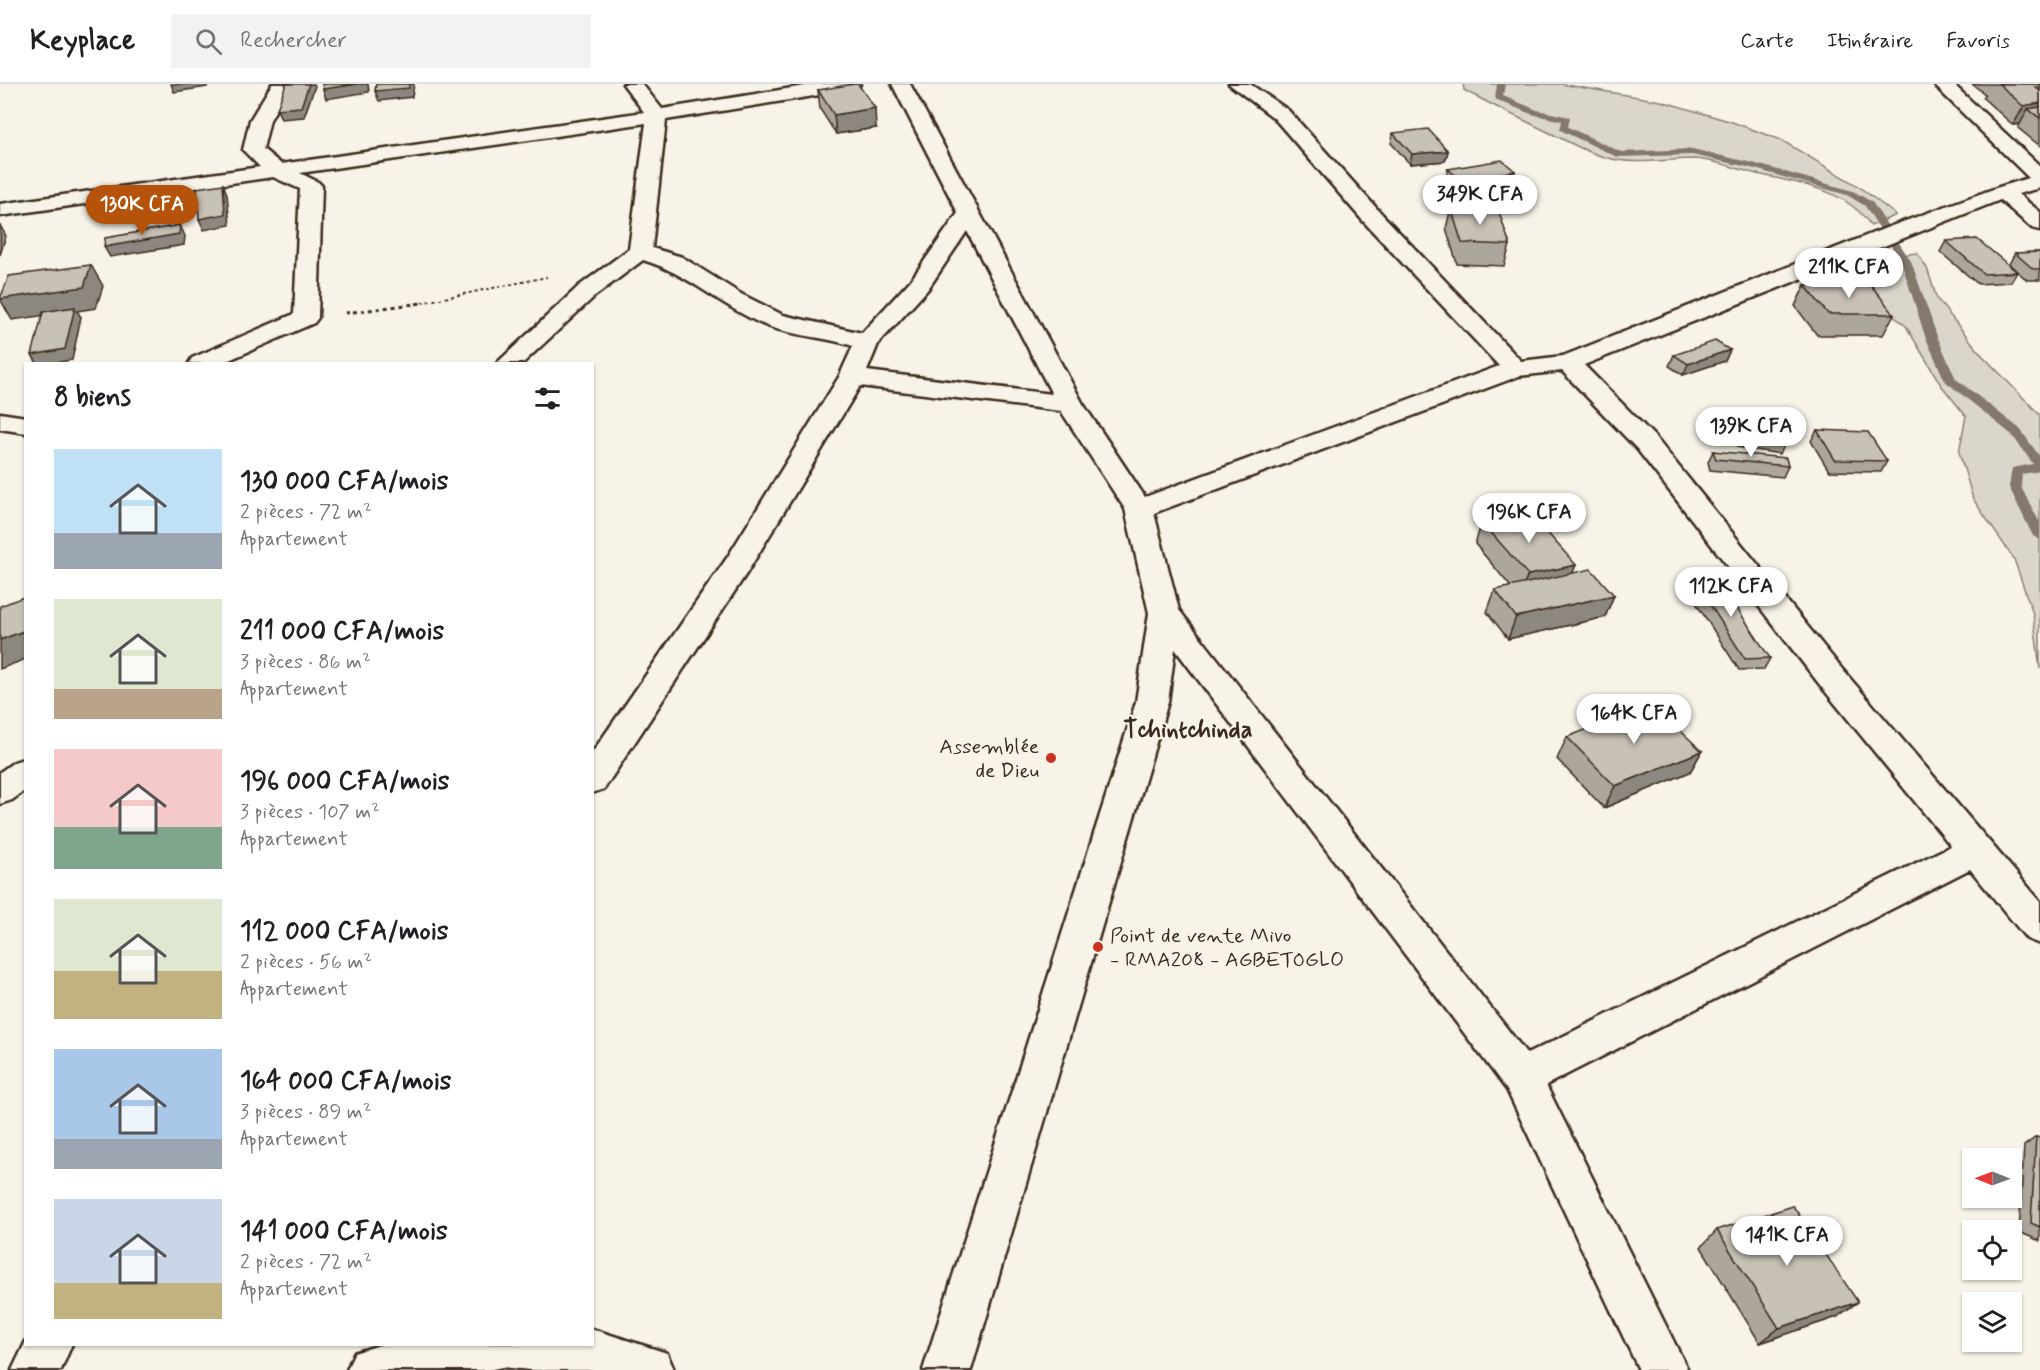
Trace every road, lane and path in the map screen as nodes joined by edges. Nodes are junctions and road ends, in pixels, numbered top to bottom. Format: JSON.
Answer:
{"nodes":[{"id":1,"x":281,"y":84,"type":"edge"},
{"id":2,"x":632,"y":84,"type":"edge"},
{"id":3,"x":851,"y":84,"type":"edge"},
{"id":4,"x":901,"y":84,"type":"edge"},
{"id":5,"x":1238,"y":84,"type":"edge"},
{"id":6,"x":1942,"y":84,"type":"edge"},
{"id":7,"x":657,"y":116,"type":"junction"},
{"id":8,"x":277,"y":171,"type":"junction"},
{"id":9,"x":2040,"y":179,"type":"edge"},
{"id":10,"x":2003,"y":192,"type":"junction"},
{"id":11,"x":0,"y":210,"type":"edge"},
{"id":12,"x":969,"y":214,"type":"junction"},
{"id":13,"x":2040,"y":223,"type":"edge"},
{"id":14,"x":640,"y":252,"type":"junction"},
{"id":15,"x":551,"y":277,"type":"dead end"},
{"id":16,"x":306,"y":318,"type":"junction"},
{"id":17,"x":867,"y":342,"type":"junction"},
{"id":18,"x":203,"y":362,"type":"edge"},
{"id":19,"x":509,"y":362,"type":"edge"},
{"id":20,"x":1568,"y":363,"type":"junction"},
{"id":21,"x":1515,"y":369,"type":"junction"},
{"id":22,"x":852,"y":378,"type":"junction"},
{"id":23,"x":1070,"y":404,"type":"junction"},
{"id":24,"x":0,"y":421,"type":"edge"},
{"id":25,"x":24,"y":425,"type":"edge"},
{"id":26,"x":1139,"y":509,"type":"junction"},
{"id":27,"x":1164,"y":613,"type":"junction"},
{"id":28,"x":24,"y":773,"type":"edge"},
{"id":29,"x":594,"y":777,"type":"edge"},
{"id":30,"x":0,"y":791,"type":"edge"},
{"id":31,"x":1975,"y":850,"type":"junction"},
{"id":32,"x":2040,"y":928,"type":"edge"},
{"id":33,"x":1521,"y":1077,"type":"junction"},
{"id":34,"x":49,"y":1346,"type":"edge"},
{"id":35,"x":492,"y":1346,"type":"edge"},
{"id":36,"x":522,"y":1346,"type":"edge"},
{"id":37,"x":36,"y":1370,"type":"edge"},
{"id":38,"x":371,"y":1370,"type":"edge"},
{"id":39,"x":650,"y":1370,"type":"edge"},
{"id":40,"x":947,"y":1370,"type":"edge"},
{"id":41,"x":1664,"y":1370,"type":"edge"}],
"edges":[{"from":1,"to":8,"type":"street"},
{"from":2,"to":7,"type":"street"},
{"from":3,"to":7,"type":"street"},
{"from":4,"to":12,"type":"street"},
{"from":5,"to":21,"type":"street"},
{"from":6,"to":9,"type":"street"},
{"from":7,"to":8,"type":"street"},
{"from":7,"to":14,"type":"street"},
{"from":8,"to":11,"type":"street"},
{"from":8,"to":16,"type":"street"},
{"from":9,"to":10,"type":"street"},
{"from":10,"to":13,"type":"street"},
{"from":10,"to":20,"type":"street"},
{"from":12,"to":17,"type":"street"},
{"from":12,"to":23,"type":"street"},
{"from":14,"to":17,"type":"street"},
{"from":14,"to":19,"type":"street"},
{"from":15,"to":16,"type":"path"},
{"from":16,"to":18,"type":"street"},
{"from":17,"to":22,"type":"street"},
{"from":20,"to":21,"type":"street"},
{"from":20,"to":31,"type":"street"},
{"from":21,"to":26,"type":"street"},
{"from":22,"to":23,"type":"street"},
{"from":22,"to":29,"type":"street"},
{"from":23,"to":26,"type":"street"},
{"from":24,"to":25,"type":"street"},
{"from":26,"to":27,"type":"street"},
{"from":27,"to":33,"type":"street"},
{"from":27,"to":40,"type":"street"},
{"from":28,"to":30,"type":"street"},
{"from":31,"to":32,"type":"street"},
{"from":31,"to":33,"type":"street"},
{"from":33,"to":41,"type":"street"},
{"from":34,"to":37,"type":"street"},
{"from":35,"to":38,"type":"street"},
{"from":36,"to":39,"type":"street"}]}
